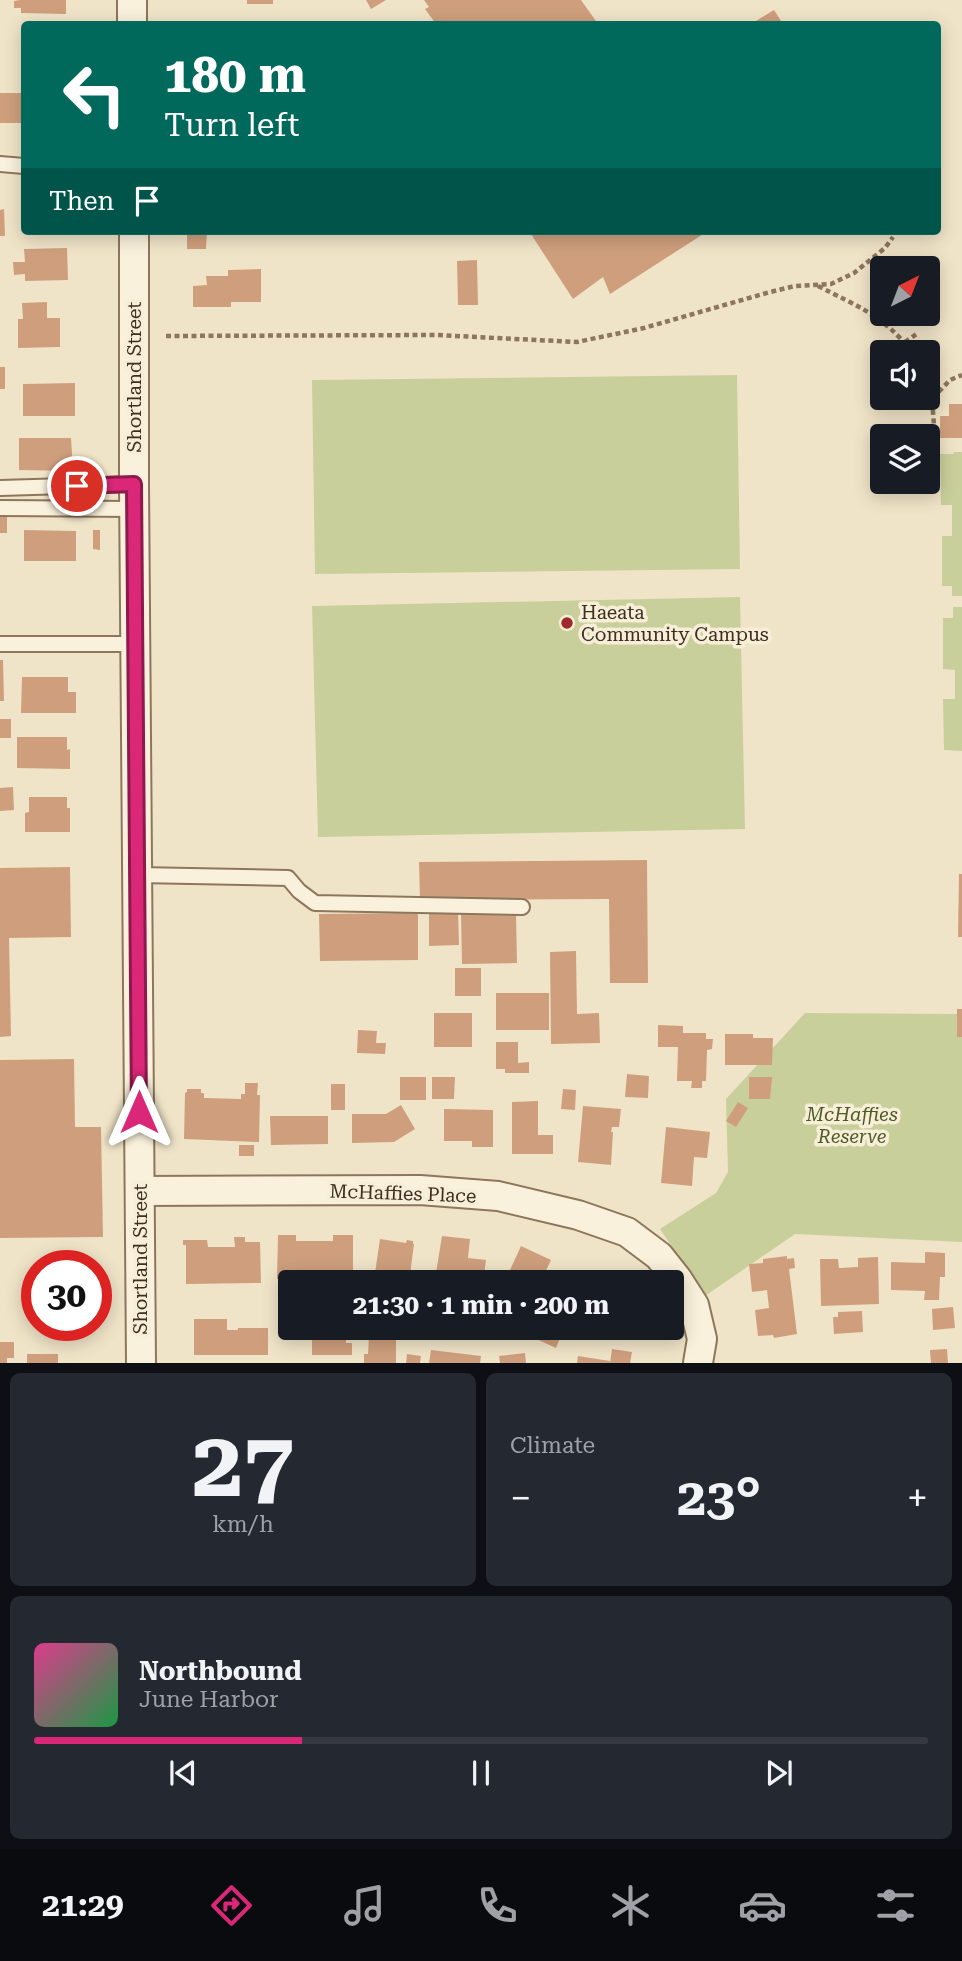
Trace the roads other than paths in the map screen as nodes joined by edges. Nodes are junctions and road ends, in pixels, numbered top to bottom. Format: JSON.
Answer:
{"nodes":[{"id":1,"x":132,"y":0,"type":"edge"},
{"id":2,"x":132,"y":21,"type":"edge"},
{"id":3,"x":0,"y":164,"type":"edge"},
{"id":4,"x":21,"y":166,"type":"edge"},
{"id":5,"x":134,"y":235,"type":"edge"},
{"id":6,"x":0,"y":488,"type":"edge"},
{"id":7,"x":134,"y":496,"type":"junction"},
{"id":8,"x":0,"y":508,"type":"edge"},
{"id":9,"x":0,"y":644,"type":"edge"},
{"id":10,"x":135,"y":644,"type":"junction"},
{"id":11,"x":138,"y":875,"type":"junction"},
{"id":12,"x":522,"y":906,"type":"dead end"},
{"id":13,"x":140,"y":1191,"type":"junction"},
{"id":14,"x":141,"y":1363,"type":"edge"},
{"id":15,"x":698,"y":1363,"type":"edge"}],
"edges":[{"from":1,"to":2,"type":"street"},
{"from":3,"to":4,"type":"lane"},
{"from":5,"to":7,"type":"street","name":"Shortland Street"},
{"from":6,"to":7,"type":"lane"},
{"from":7,"to":8,"type":"lane"},
{"from":7,"to":10,"type":"street","name":"Shortland Street"},
{"from":9,"to":10,"type":"lane"},
{"from":10,"to":11,"type":"street","name":"Shortland Street"},
{"from":11,"to":12,"type":"lane"},
{"from":11,"to":13,"type":"street","name":"Shortland Street"},
{"from":13,"to":14,"type":"street","name":"Shortland Street"},
{"from":13,"to":15,"type":"street","name":"McHaffies Place"}]}
